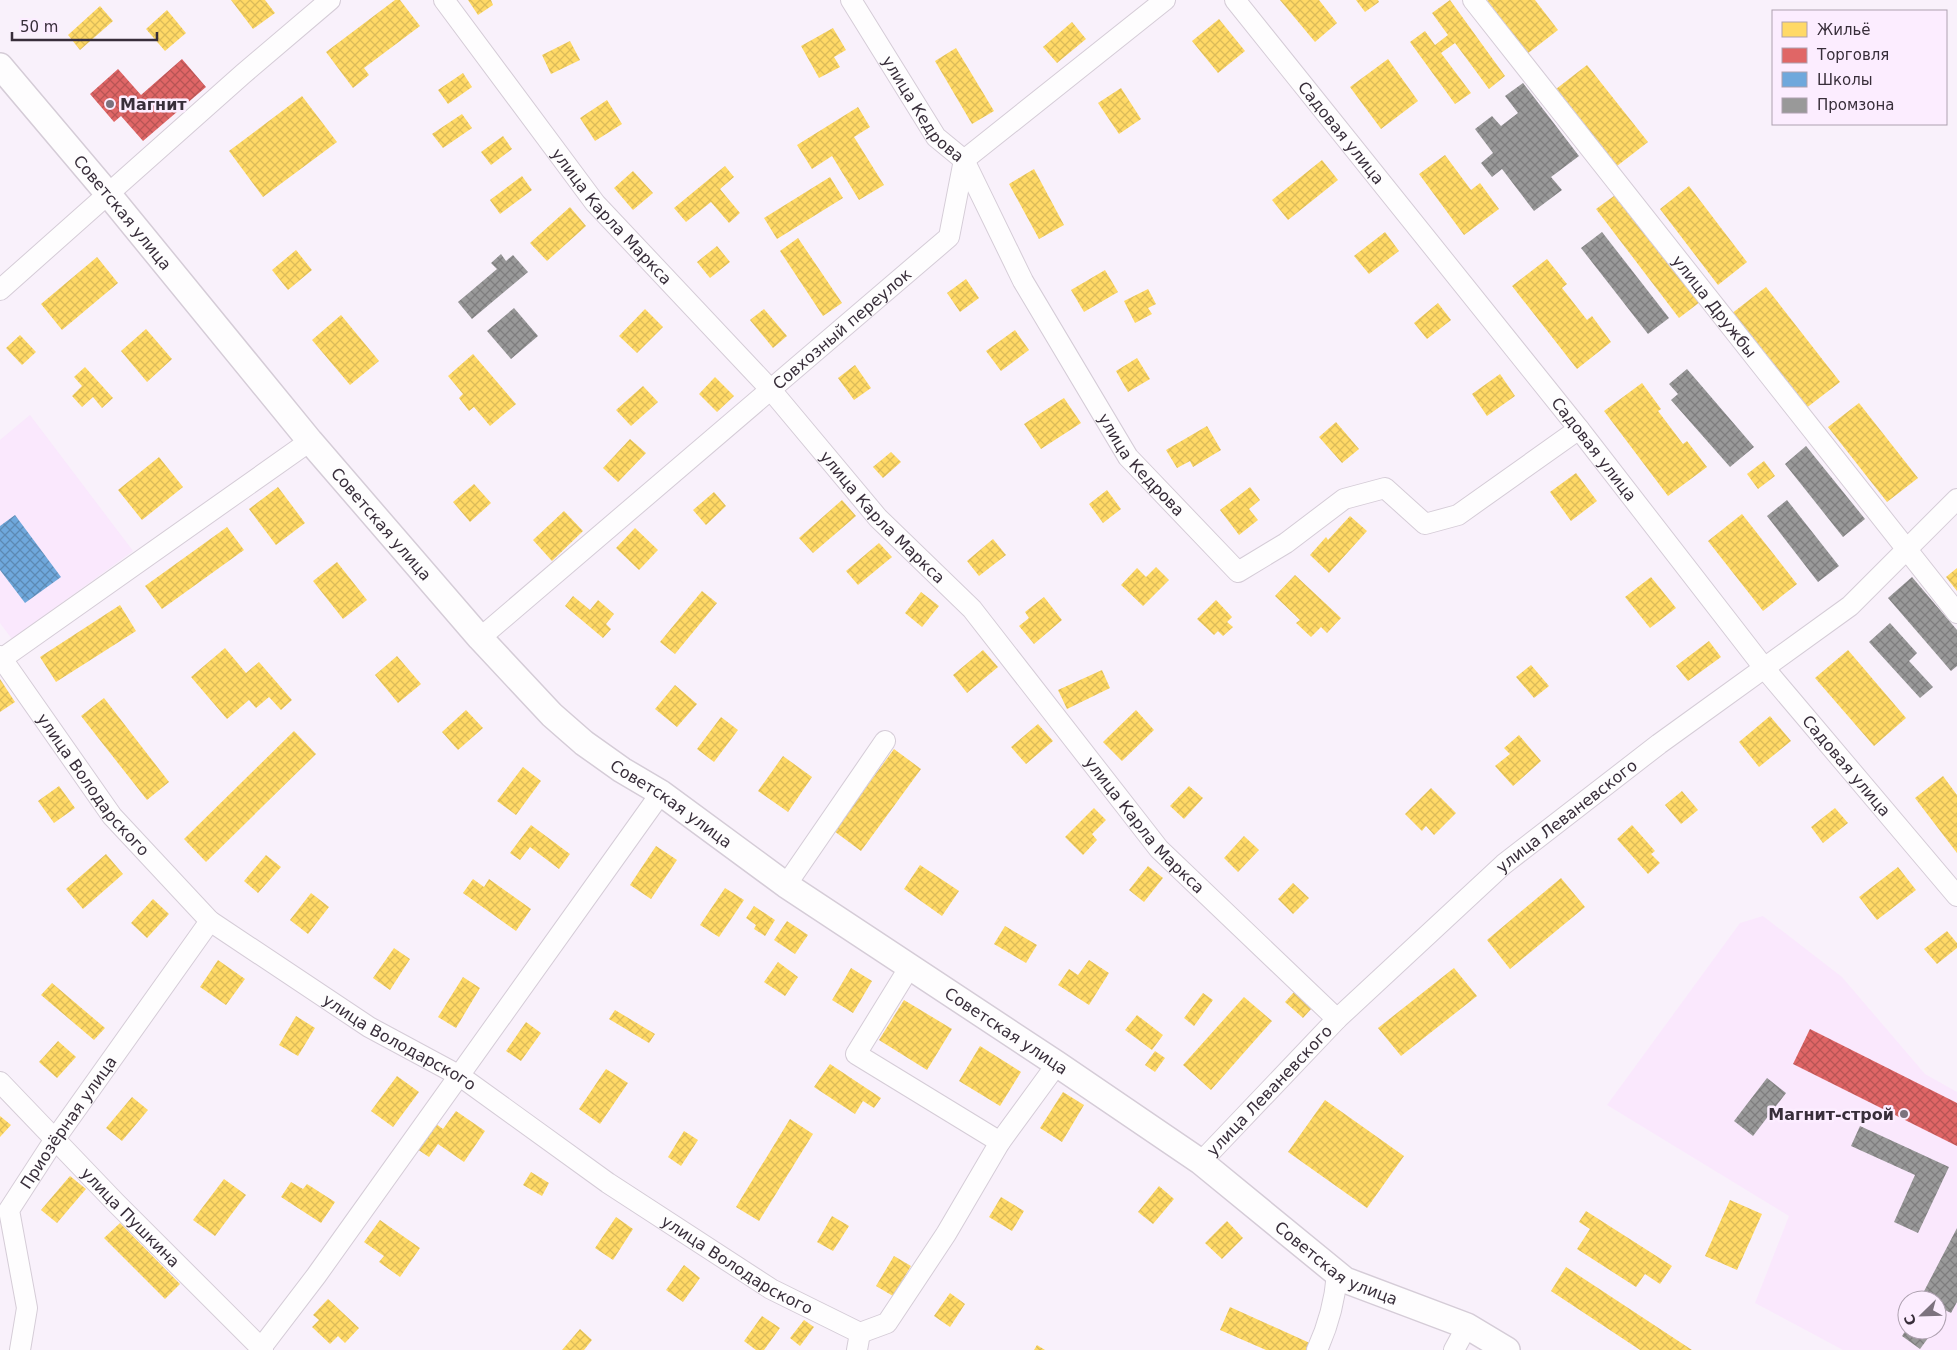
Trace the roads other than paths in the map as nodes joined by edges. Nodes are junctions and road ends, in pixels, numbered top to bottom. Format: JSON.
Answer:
{"nodes":[{"id":1,"x":330,"y":0,"type":"edge"},
{"id":2,"x":444,"y":0,"type":"edge"},
{"id":3,"x":851,"y":0,"type":"edge"},
{"id":4,"x":1165,"y":0,"type":"edge"},
{"id":5,"x":1235,"y":0,"type":"edge"},
{"id":6,"x":1473,"y":0,"type":"edge"},
{"id":7,"x":0,"y":66,"type":"edge"},
{"id":8,"x":964,"y":160,"type":"junction"},
{"id":9,"x":109,"y":194,"type":"junction"},
{"id":10,"x":0,"y":290,"type":"edge"},
{"id":11,"x":771,"y":390,"type":"junction"},
{"id":12,"x":1579,"y":429,"type":"junction"},
{"id":13,"x":310,"y":441,"type":"junction"},
{"id":14,"x":1957,"y":499,"type":"edge"},
{"id":15,"x":1908,"y":550,"type":"junction"},
{"id":16,"x":1957,"y":613,"type":"edge"},
{"id":17,"x":480,"y":638,"type":"junction"},
{"id":18,"x":1,"y":659,"type":"edge"},
{"id":19,"x":1766,"y":669,"type":"junction"},
{"id":20,"x":884,"y":741,"type":"dead end"},
{"id":21,"x":661,"y":794,"type":"junction"},
{"id":22,"x":786,"y":885,"type":"junction"},
{"id":23,"x":1957,"y":896,"type":"edge"},
{"id":24,"x":210,"y":921,"type":"junction"},
{"id":25,"x":909,"y":968,"type":"junction"},
{"id":26,"x":1337,"y":1019,"type":"junction"},
{"id":27,"x":1057,"y":1064,"type":"junction"},
{"id":28,"x":460,"y":1076,"type":"junction"},
{"id":29,"x":0,"y":1082,"type":"edge"},
{"id":30,"x":55,"y":1139,"type":"junction"},
{"id":31,"x":1000,"y":1142,"type":"junction"},
{"id":32,"x":1201,"y":1162,"type":"junction"},
{"id":33,"x":1337,"y":1274,"type":"junction"},
{"id":34,"x":1467,"y":1326,"type":"junction"},
{"id":35,"x":859,"y":1342,"type":"edge"},
{"id":36,"x":262,"y":1349,"type":"edge"},
{"id":37,"x":20,"y":1350,"type":"edge"},
{"id":38,"x":1317,"y":1350,"type":"edge"},
{"id":39,"x":1454,"y":1350,"type":"edge"},
{"id":40,"x":1507,"y":1350,"type":"edge"}],
"edges":[{"from":1,"to":9,"type":"street"},
{"from":2,"to":11,"type":"street","name":"улица Карла Маркса"},
{"from":3,"to":8,"type":"street","name":"улица Кедрова"},
{"from":4,"to":8,"type":"street"},
{"from":5,"to":12,"type":"street","name":"Садовая улица"},
{"from":6,"to":15,"type":"street","name":"улица Дружбы"},
{"from":7,"to":9,"type":"street","name":"Советская улица"},
{"from":8,"to":11,"type":"street","name":"Совхозный переулок"},
{"from":8,"to":12,"type":"street","name":"улица Кедрова"},
{"from":9,"to":10,"type":"street"},
{"from":9,"to":13,"type":"street","name":"Советская улица"},
{"from":11,"to":17,"type":"street","name":"Совхозный переулок"},
{"from":11,"to":26,"type":"street","name":"улица Карла Маркса"},
{"from":12,"to":19,"type":"street","name":"Садовая улица"},
{"from":13,"to":17,"type":"street","name":"Советская улица"},
{"from":13,"to":18,"type":"street"},
{"from":14,"to":15,"type":"street","name":"улица Леваневского"},
{"from":15,"to":16,"type":"street","name":"улица Дружбы"},
{"from":15,"to":19,"type":"street","name":"улица Леваневского"},
{"from":17,"to":21,"type":"street","name":"Советская улица"},
{"from":18,"to":24,"type":"street","name":"улица Володарского"},
{"from":19,"to":23,"type":"street","name":"Садовая улица"},
{"from":19,"to":26,"type":"street","name":"улица Леваневского"},
{"from":20,"to":22,"type":"street"},
{"from":21,"to":22,"type":"street","name":"Советская улица"},
{"from":21,"to":28,"type":"street"},
{"from":22,"to":25,"type":"street","name":"Советская улица"},
{"from":24,"to":28,"type":"street","name":"улица Володарского"},
{"from":24,"to":30,"type":"street","name":"Приозёрная улица"},
{"from":25,"to":27,"type":"street","name":"Советская улица"},
{"from":25,"to":31,"type":"street"},
{"from":26,"to":32,"type":"street","name":"улица Леваневского"},
{"from":27,"to":31,"type":"street"},
{"from":27,"to":32,"type":"street","name":"Советская улица"},
{"from":28,"to":35,"type":"street","name":"улица Володарского"},
{"from":28,"to":36,"type":"street"},
{"from":29,"to":30,"type":"street","name":"улица Пушкина"},
{"from":30,"to":36,"type":"street","name":"улица Пушкина"},
{"from":30,"to":37,"type":"street","name":"Приозёрная улица"},
{"from":31,"to":35,"type":"street"},
{"from":32,"to":33,"type":"street","name":"Советская улица"},
{"from":33,"to":34,"type":"street","name":"Советская улица"},
{"from":33,"to":38,"type":"street"},
{"from":34,"to":39,"type":"street"},
{"from":34,"to":40,"type":"street","name":"Советская улица"}]}
